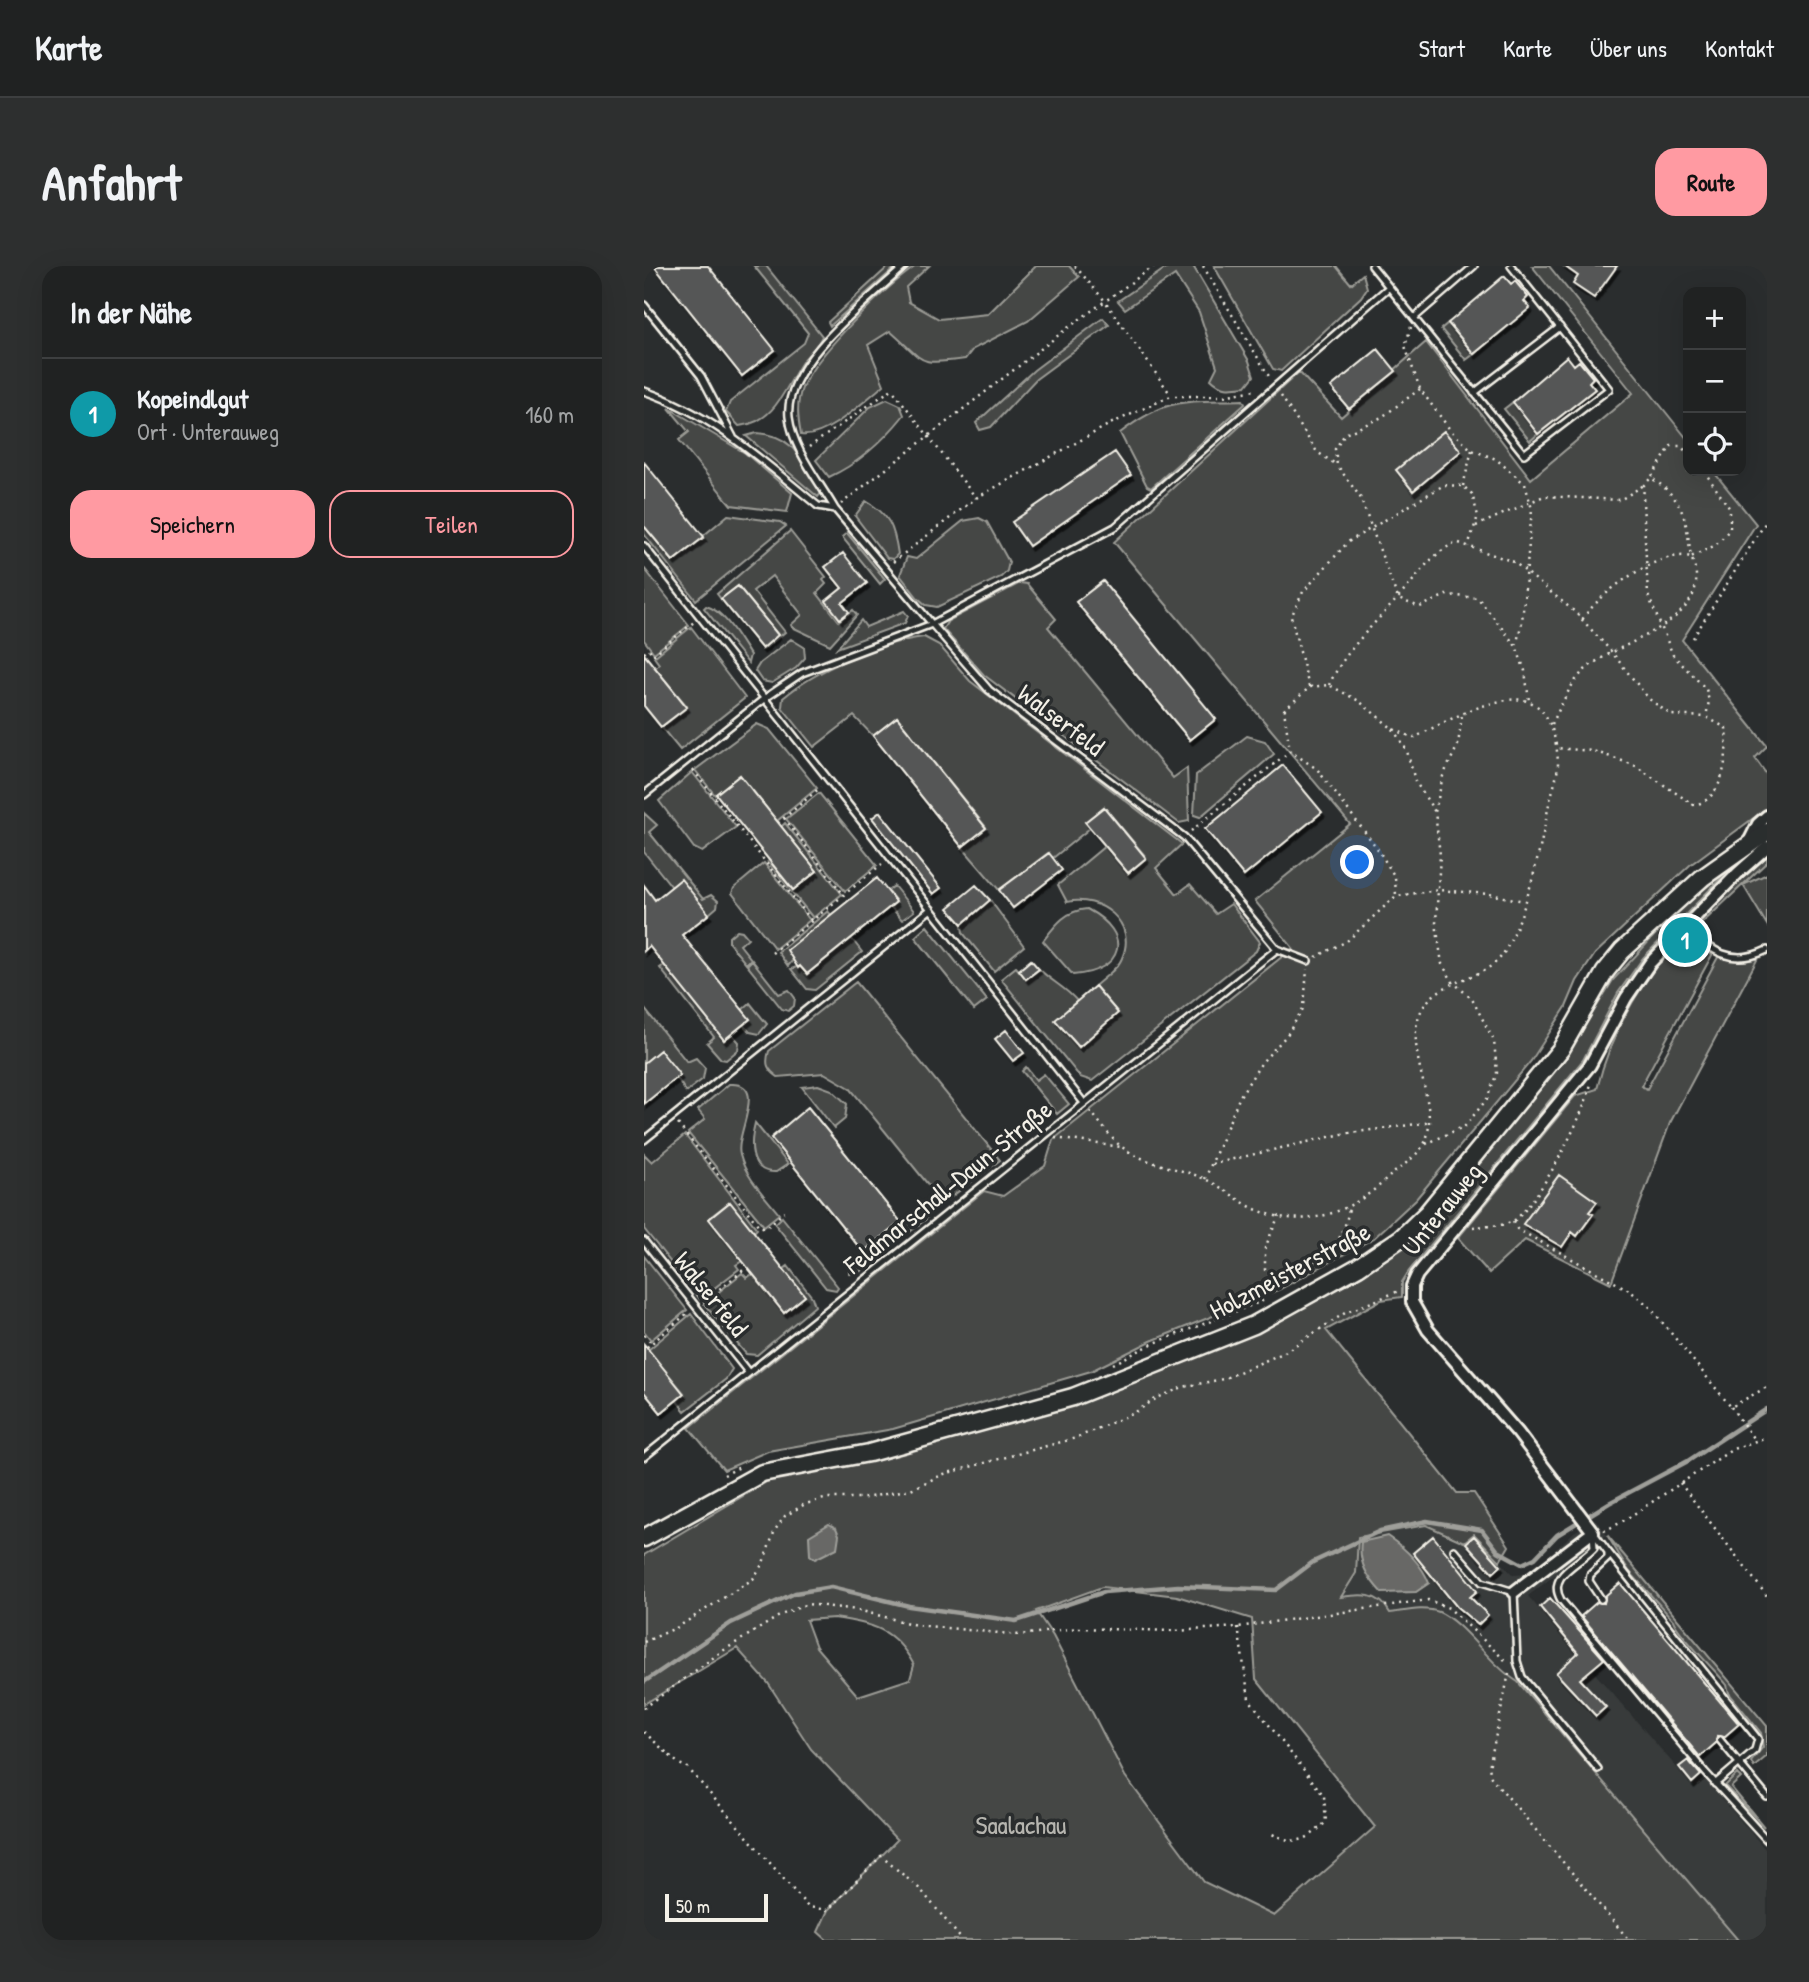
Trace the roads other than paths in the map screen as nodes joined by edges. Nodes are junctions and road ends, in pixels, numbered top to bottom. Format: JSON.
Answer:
{"nodes":[{"id":1,"x":905,"y":266,"type":"edge"},
{"id":2,"x":1372,"y":266,"type":"edge"},
{"id":3,"x":1474,"y":266,"type":"edge"},
{"id":4,"x":1511,"y":266,"type":"edge"},
{"id":5,"x":1389,"y":287,"type":"junction"},
{"id":6,"x":644,"y":305,"type":"edge"},
{"id":7,"x":1414,"y":318,"type":"junction"},
{"id":8,"x":1560,"y":327,"type":"junction"},
{"id":9,"x":644,"y":391,"type":"edge"},
{"id":10,"x":1474,"y":393,"type":"junction"},
{"id":11,"x":733,"y":437,"type":"junction"},
{"id":12,"x":835,"y":509,"type":"junction"},
{"id":13,"x":644,"y":546,"type":"edge"},
{"id":14,"x":932,"y":624,"type":"junction"},
{"id":15,"x":765,"y":698,"type":"junction"},
{"id":16,"x":644,"y":795,"type":"edge"},
{"id":17,"x":1767,"y":816,"type":"edge"},
{"id":18,"x":1767,"y":832,"type":"edge"},
{"id":19,"x":1748,"y":844,"type":"junction"},
{"id":20,"x":1767,"y":848,"type":"edge"},
{"id":21,"x":931,"y":909,"type":"junction"},
{"id":22,"x":1686,"y":926,"type":"junction"},
{"id":23,"x":1277,"y":949,"type":"junction"},
{"id":24,"x":1767,"y":950,"type":"edge"},
{"id":25,"x":1308,"y":961,"type":"road end"},
{"id":26,"x":1084,"y":1103,"type":"junction"},
{"id":27,"x":644,"y":1140,"type":"edge"},
{"id":28,"x":644,"y":1241,"type":"edge"},
{"id":29,"x":748,"y":1372,"type":"junction"},
{"id":30,"x":644,"y":1457,"type":"edge"},
{"id":31,"x":1591,"y":1529,"type":"junction"},
{"id":32,"x":644,"y":1538,"type":"edge"},
{"id":33,"x":1454,"y":1550,"type":"dead end"},
{"id":34,"x":1608,"y":1552,"type":"junction"},
{"id":35,"x":1514,"y":1592,"type":"junction"},
{"id":36,"x":1601,"y":1599,"type":"dead end"},
{"id":37,"x":1720,"y":1740,"type":"dead end"},
{"id":38,"x":1739,"y":1763,"type":"junction"},
{"id":39,"x":1598,"y":1769,"type":"dead end"},
{"id":40,"x":1715,"y":1784,"type":"junction"},
{"id":41,"x":1767,"y":1797,"type":"edge"},
{"id":42,"x":1767,"y":1840,"type":"edge"}],
"edges":[{"from":1,"to":12,"type":"lane"},
{"from":2,"to":5,"type":"lane"},
{"from":3,"to":7,"type":"lane"},
{"from":4,"to":8,"type":"lane"},
{"from":5,"to":7,"type":"lane"},
{"from":5,"to":14,"type":"lane"},
{"from":6,"to":11,"type":"lane"},
{"from":7,"to":10,"type":"lane"},
{"from":8,"to":10,"type":"lane"},
{"from":8,"to":10,"type":"lane"},
{"from":9,"to":11,"type":"lane"},
{"from":11,"to":12,"type":"lane"},
{"from":12,"to":14,"type":"lane","name":"Walserfeld"},
{"from":13,"to":15,"type":"lane"},
{"from":14,"to":15,"type":"lane"},
{"from":14,"to":23,"type":"lane","name":"Walserfeld"},
{"from":15,"to":16,"type":"lane"},
{"from":15,"to":21,"type":"lane"},
{"from":17,"to":19,"type":"street"},
{"from":18,"to":19,"type":"street","name":"Holzmeisterstraße"},
{"from":19,"to":32,"type":"street","name":"Holzmeisterstraße"},
{"from":20,"to":22,"type":"street","name":"Unterauweg"},
{"from":21,"to":26,"type":"lane"},
{"from":21,"to":27,"type":"lane"},
{"from":22,"to":24,"type":"lane"},
{"from":22,"to":31,"type":"street","name":"Unterauweg"},
{"from":23,"to":25,"type":"lane","name":"Walserfeld"},
{"from":23,"to":26,"type":"lane","name":"Feldmarschall-Daun-Straße"},
{"from":26,"to":29,"type":"lane","name":"Feldmarschall-Daun-Straße"},
{"from":28,"to":29,"type":"lane","name":"Walserfeld"},
{"from":29,"to":30,"type":"lane","name":"Feldmarschall-Daun-Straße"},
{"from":31,"to":34,"type":"lane"},
{"from":31,"to":35,"type":"street"},
{"from":31,"to":40,"type":"lane"},
{"from":33,"to":35,"type":"lane"},
{"from":34,"to":36,"type":"lane"},
{"from":34,"to":38,"type":"lane"},
{"from":35,"to":39,"type":"lane"},
{"from":37,"to":38,"type":"lane"},
{"from":38,"to":40,"type":"lane"},
{"from":38,"to":41,"type":"lane"},
{"from":40,"to":42,"type":"lane"}]}
